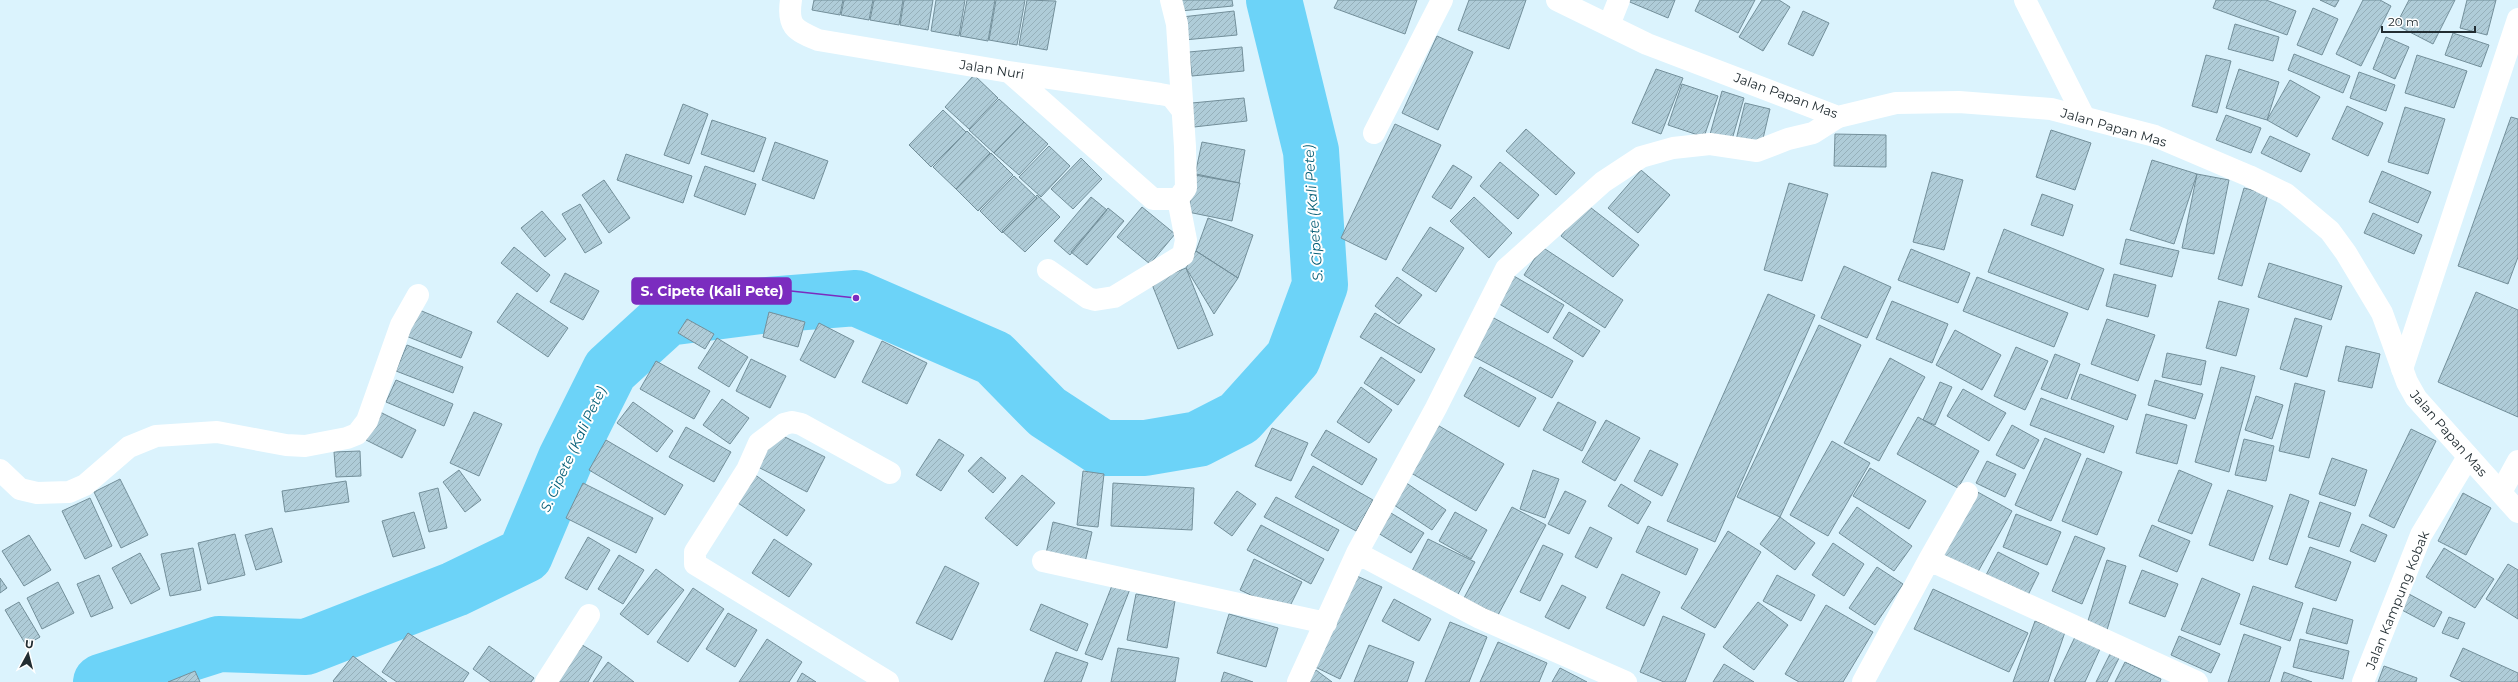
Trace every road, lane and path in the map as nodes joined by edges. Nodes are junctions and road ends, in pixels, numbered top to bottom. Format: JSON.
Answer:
{"nodes":[{"id":1,"x":791,"y":0,"type":"edge"},
{"id":2,"x":1171,"y":0,"type":"edge"},
{"id":3,"x":1442,"y":0,"type":"edge"},
{"id":4,"x":1557,"y":0,"type":"edge"},
{"id":5,"x":1619,"y":0,"type":"edge"},
{"id":6,"x":2025,"y":0,"type":"edge"},
{"id":7,"x":1609,"y":26,"type":"junction"},
{"id":8,"x":2516,"y":33,"type":"edge"},
{"id":9,"x":1009,"y":72,"type":"junction"},
{"id":10,"x":1182,"y":110,"type":"junction"},
{"id":11,"x":1838,"y":117,"type":"junction"},
{"id":12,"x":2084,"y":117,"type":"junction"},
{"id":13,"x":1374,"y":133,"type":"dead end"},
{"id":14,"x":1178,"y":199,"type":"junction"},
{"id":15,"x":1048,"y":270,"type":"dead end"},
{"id":16,"x":418,"y":295,"type":"dead end"},
{"id":17,"x":2402,"y":369,"type":"junction"},
{"id":18,"x":2468,"y":458,"type":"junction"},
{"id":19,"x":2518,"y":460,"type":"edge"},
{"id":20,"x":0,"y":470,"type":"edge"},
{"id":21,"x":890,"y":473,"type":"dead end"},
{"id":22,"x":2501,"y":492,"type":"junction"},
{"id":23,"x":1967,"y":493,"type":"dead end"},
{"id":24,"x":2518,"y":512,"type":"edge"},
{"id":25,"x":1357,"y":553,"type":"junction"},
{"id":26,"x":1929,"y":560,"type":"junction"},
{"id":27,"x":1043,"y":561,"type":"dead end"},
{"id":28,"x":588,"y":615,"type":"dead end"},
{"id":29,"x":1326,"y":623,"type":"junction"},
{"id":30,"x":546,"y":682,"type":"edge"},
{"id":31,"x":888,"y":682,"type":"edge"},
{"id":32,"x":1298,"y":682,"type":"edge"},
{"id":33,"x":1626,"y":682,"type":"edge"},
{"id":34,"x":1863,"y":682,"type":"edge"},
{"id":35,"x":2196,"y":682,"type":"edge"},
{"id":36,"x":2363,"y":682,"type":"edge"}],
"edges":[{"from":1,"to":9,"type":"street","name":"Jalan Nuri"},
{"from":2,"to":10,"type":"street"},
{"from":3,"to":13,"type":"street"},
{"from":4,"to":7,"type":"street","name":"Jalan Papan Mas"},
{"from":5,"to":7,"type":"street"},
{"from":6,"to":12,"type":"street"},
{"from":7,"to":11,"type":"street","name":"Jalan Papan Mas"},
{"from":8,"to":17,"type":"street"},
{"from":9,"to":10,"type":"street","name":"Jalan Nuri"},
{"from":9,"to":14,"type":"street"},
{"from":10,"to":14,"type":"street"},
{"from":11,"to":12,"type":"street","name":"Jalan Papan Mas"},
{"from":11,"to":25,"type":"street"},
{"from":12,"to":17,"type":"street","name":"Jalan Papan Mas"},
{"from":14,"to":15,"type":"street"},
{"from":16,"to":20,"type":"street"},
{"from":17,"to":18,"type":"street","name":"Jalan Papan Mas"},
{"from":18,"to":22,"type":"street","name":"Jalan Papan Mas"},
{"from":18,"to":36,"type":"street","name":"Jalan Kampung Kobak"},
{"from":19,"to":22,"type":"street"},
{"from":21,"to":31,"type":"street"},
{"from":22,"to":24,"type":"street","name":"Jalan Papan Mas"},
{"from":23,"to":26,"type":"street"},
{"from":25,"to":29,"type":"street"},
{"from":25,"to":33,"type":"street"},
{"from":26,"to":34,"type":"street"},
{"from":26,"to":35,"type":"street"},
{"from":27,"to":29,"type":"street"},
{"from":28,"to":30,"type":"street"},
{"from":29,"to":32,"type":"street"}]}
